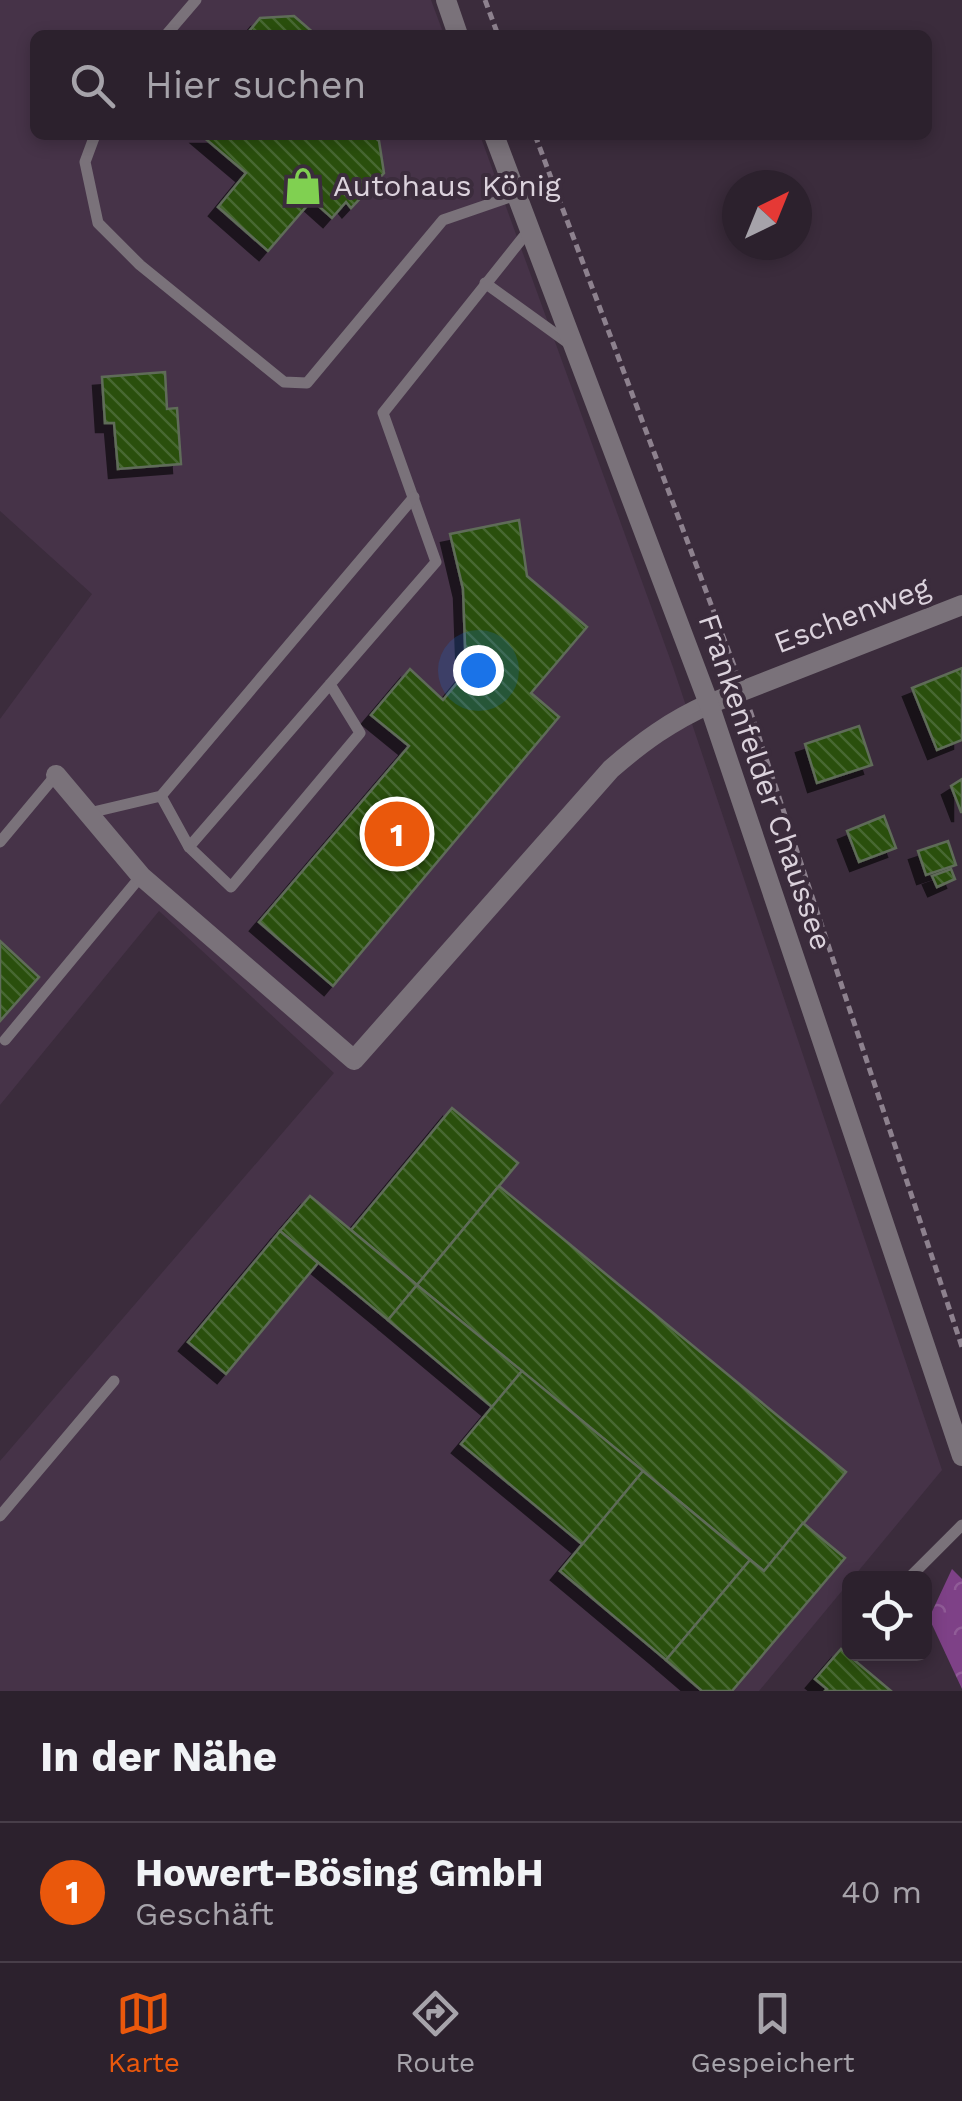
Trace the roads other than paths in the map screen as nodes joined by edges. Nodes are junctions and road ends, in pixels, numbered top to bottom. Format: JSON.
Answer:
{"nodes":[{"id":1,"x":196,"y":0,"type":"edge"},
{"id":2,"x":446,"y":0,"type":"edge"},
{"id":3,"x":170,"y":30,"type":"edge"},
{"id":4,"x":456,"y":30,"type":"edge"},
{"id":5,"x":93,"y":140,"type":"edge"},
{"id":6,"x":496,"y":140,"type":"edge"},
{"id":7,"x":516,"y":195,"type":"junction"},
{"id":8,"x":529,"y":230,"type":"junction"},
{"id":9,"x":485,"y":283,"type":"junction"},
{"id":10,"x":573,"y":346,"type":"junction"},
{"id":11,"x":414,"y":497,"type":"junction"},
{"id":12,"x":962,"y":604,"type":"edge"},
{"id":13,"x":330,"y":684,"type":"junction"},
{"id":14,"x":709,"y":704,"type":"junction"},
{"id":15,"x":56,"y":775,"type":"joint"},
{"id":16,"x":161,"y":796,"type":"junction"},
{"id":17,"x":88,"y":814,"type":"junction"},
{"id":18,"x":0,"y":842,"type":"edge"},
{"id":19,"x":189,"y":847,"type":"junction"},
{"id":20,"x":140,"y":876,"type":"junction"},
{"id":21,"x":5,"y":1040,"type":"dead end"},
{"id":22,"x":114,"y":1381,"type":"dead end"},
{"id":23,"x":962,"y":1456,"type":"edge"},
{"id":24,"x":0,"y":1516,"type":"edge"},
{"id":25,"x":962,"y":1525,"type":"edge"},
{"id":26,"x":915,"y":1571,"type":"edge"}],
"edges":[{"from":1,"to":3,"type":"lane"},
{"from":2,"to":4,"type":"street"},
{"from":5,"to":7,"type":"lane"},
{"from":6,"to":7,"type":"street","name":"Frankenfelder Chaussee"},
{"from":7,"to":8,"type":"street","name":"Frankenfelder Chaussee"},
{"from":8,"to":9,"type":"lane"},
{"from":8,"to":10,"type":"street","name":"Frankenfelder Chaussee"},
{"from":9,"to":10,"type":"lane"},
{"from":9,"to":11,"type":"lane"},
{"from":10,"to":14,"type":"street","name":"Frankenfelder Chaussee"},
{"from":11,"to":13,"type":"lane"},
{"from":11,"to":16,"type":"lane"},
{"from":12,"to":14,"type":"street","name":"Eschenweg"},
{"from":13,"to":19,"type":"lane"},
{"from":13,"to":19,"type":"lane"},
{"from":14,"to":20,"type":"street","name":"Eschenweg"},
{"from":14,"to":23,"type":"street","name":"Frankenfelder Chaussee"},
{"from":15,"to":17,"type":"street"},
{"from":15,"to":18,"type":"lane"},
{"from":16,"to":17,"type":"lane"},
{"from":16,"to":19,"type":"lane"},
{"from":17,"to":20,"type":"street"},
{"from":20,"to":21,"type":"lane"},
{"from":22,"to":24,"type":"lane"},
{"from":25,"to":26,"type":"lane"}]}
